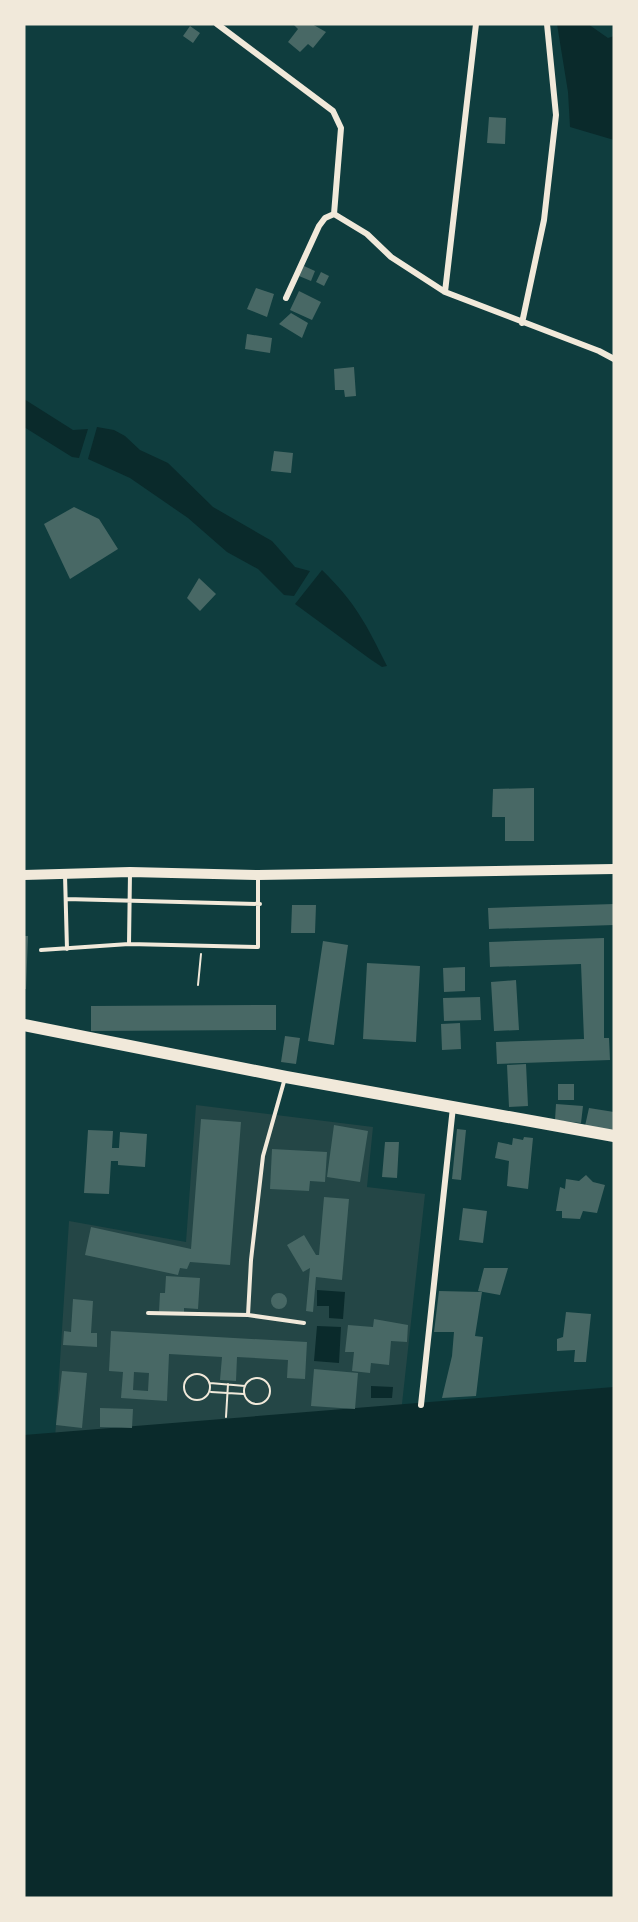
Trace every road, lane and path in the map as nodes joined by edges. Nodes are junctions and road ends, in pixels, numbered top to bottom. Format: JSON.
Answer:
{"nodes":[{"id":1,"x":217,"y":24,"type":"edge"},
{"id":2,"x":476,"y":24,"type":"edge"},
{"id":3,"x":547,"y":24,"type":"edge"},
{"id":4,"x":334,"y":214,"type":"junction"},
{"id":5,"x":445,"y":292,"type":"junction"},
{"id":6,"x":286,"y":298,"type":"dead end"},
{"id":7,"x":522,"y":323,"type":"junction"},
{"id":8,"x":614,"y":359,"type":"edge"},
{"id":9,"x":24,"y":867,"type":"edge"},
{"id":10,"x":614,"y":869,"type":"edge"},
{"id":11,"x":130,"y":872,"type":"junction"},
{"id":12,"x":48,"y":873,"type":"junction"},
{"id":13,"x":65,"y":873,"type":"junction"},
{"id":14,"x":24,"y":875,"type":"edge"},
{"id":15,"x":258,"y":875,"type":"junction"},
{"id":16,"x":66,"y":899,"type":"junction"},
{"id":17,"x":130,"y":902,"type":"junction"},
{"id":18,"x":260,"y":904,"type":"junction"},
{"id":19,"x":129,"y":944,"type":"junction"},
{"id":20,"x":202,"y":945,"type":"junction"},
{"id":21,"x":68,"y":949,"type":"junction"},
{"id":22,"x":41,"y":950,"type":"dead end"},
{"id":23,"x":198,"y":985,"type":"dead end"},
{"id":24,"x":24,"y":1025,"type":"edge"},
{"id":25,"x":286,"y":1077,"type":"junction"},
{"id":26,"x":453,"y":1107,"type":"junction"},
{"id":27,"x":614,"y":1136,"type":"edge"},
{"id":28,"x":148,"y":1313,"type":"dead end"},
{"id":29,"x":248,"y":1315,"type":"junction"},
{"id":30,"x":304,"y":1323,"type":"dead end"},
{"id":31,"x":210,"y":1383,"type":"junction"},
{"id":32,"x":228,"y":1384,"type":"junction"},
{"id":33,"x":245,"y":1386,"type":"junction"},
{"id":34,"x":210,"y":1392,"type":"junction"},
{"id":35,"x":228,"y":1393,"type":"junction"},
{"id":36,"x":244,"y":1394,"type":"junction"},
{"id":37,"x":421,"y":1406,"type":"dead end"},
{"id":38,"x":226,"y":1417,"type":"dead end"}],
"edges":[{"from":1,"to":4,"type":"street"},
{"from":2,"to":5,"type":"street"},
{"from":3,"to":7,"type":"street"},
{"from":4,"to":5,"type":"street"},
{"from":4,"to":6,"type":"street"},
{"from":5,"to":7,"type":"street"},
{"from":7,"to":8,"type":"street"},
{"from":9,"to":12,"type":"street"},
{"from":10,"to":15,"type":"street"},
{"from":11,"to":13,"type":"street"},
{"from":11,"to":15,"type":"street"},
{"from":11,"to":17,"type":"lane"},
{"from":12,"to":13,"type":"street"},
{"from":12,"to":14,"type":"street"},
{"from":13,"to":16,"type":"lane"},
{"from":15,"to":18,"type":"lane"},
{"from":16,"to":17,"type":"lane"},
{"from":16,"to":21,"type":"lane"},
{"from":17,"to":18,"type":"lane"},
{"from":17,"to":19,"type":"lane"},
{"from":18,"to":20,"type":"lane"},
{"from":19,"to":20,"type":"lane"},
{"from":19,"to":21,"type":"lane"},
{"from":20,"to":23,"type":"path"},
{"from":21,"to":22,"type":"lane"},
{"from":24,"to":25,"type":"main road"},
{"from":25,"to":26,"type":"main road"},
{"from":25,"to":29,"type":"lane"},
{"from":26,"to":27,"type":"main road"},
{"from":26,"to":37,"type":"street"},
{"from":28,"to":29,"type":"lane"},
{"from":29,"to":30,"type":"lane"},
{"from":31,"to":32,"type":"path"},
{"from":31,"to":34,"type":"path"},
{"from":31,"to":34,"type":"path"},
{"from":32,"to":33,"type":"path"},
{"from":32,"to":35,"type":"path"},
{"from":33,"to":36,"type":"path"},
{"from":33,"to":36,"type":"path"},
{"from":34,"to":35,"type":"path"},
{"from":35,"to":36,"type":"path"},
{"from":35,"to":38,"type":"path"}]}
